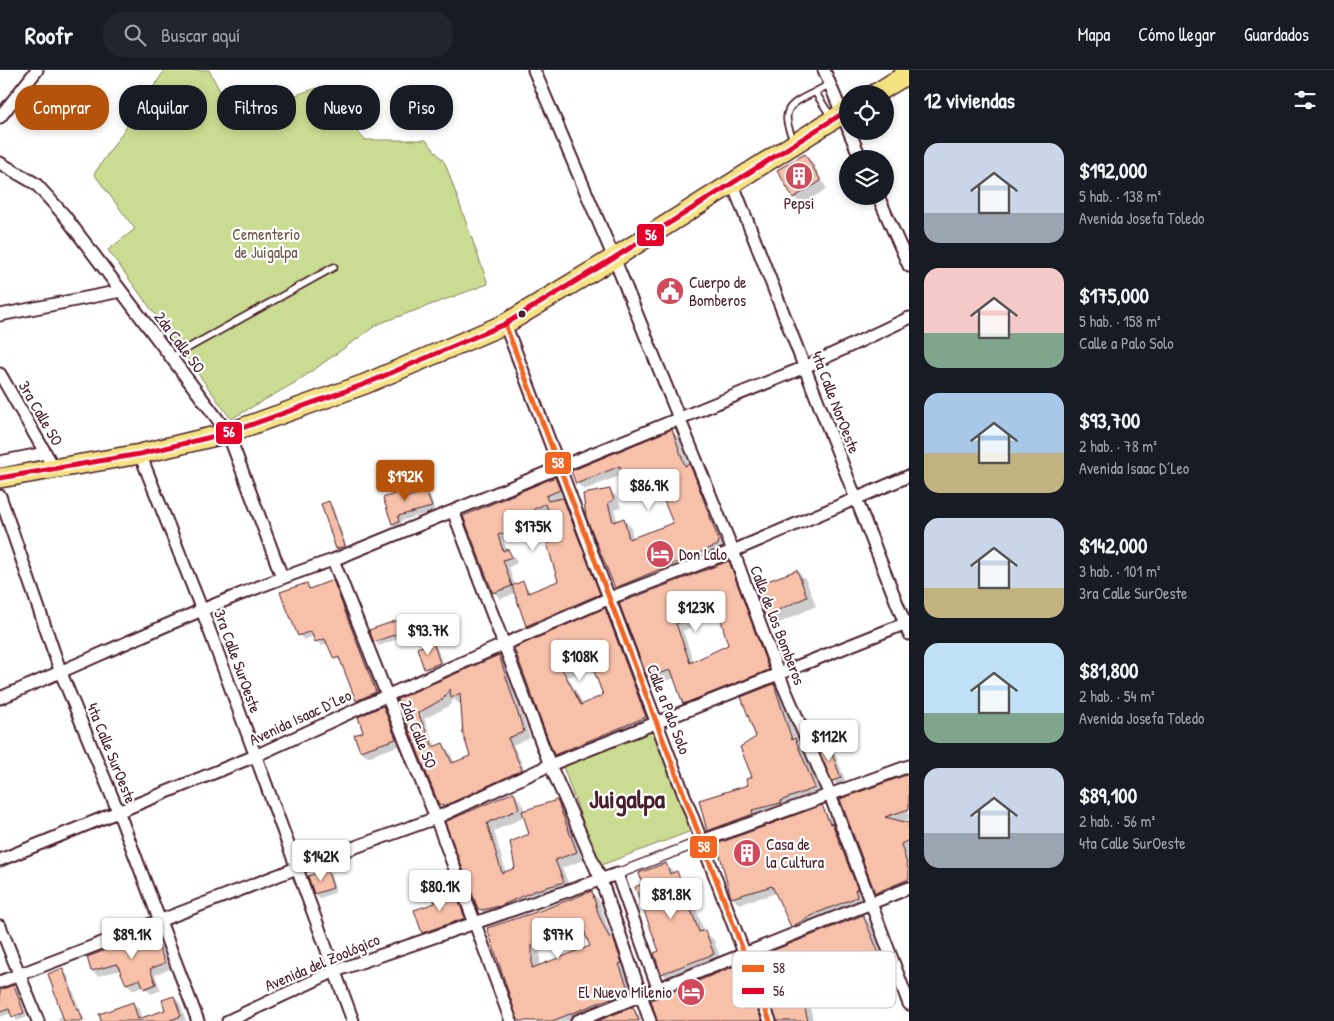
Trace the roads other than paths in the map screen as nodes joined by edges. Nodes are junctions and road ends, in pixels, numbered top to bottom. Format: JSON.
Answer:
{"nodes":[{"id":1,"x":36,"y":70,"type":"edge"},
{"id":2,"x":534,"y":70,"type":"edge"},
{"id":3,"x":824,"y":70,"type":"edge"},
{"id":4,"x":909,"y":73,"type":"edge"},
{"id":5,"x":830,"y":84,"type":"junction"},
{"id":6,"x":890,"y":85,"type":"edge"},
{"id":7,"x":815,"y":92,"type":"junction"},
{"id":8,"x":839,"y":107,"type":"edge"},
{"id":9,"x":839,"y":115,"type":"edge"},
{"id":10,"x":0,"y":116,"type":"edge"},
{"id":11,"x":839,"y":122,"type":"edge"},
{"id":12,"x":795,"y":143,"type":"junction"},
{"id":13,"x":0,"y":163,"type":"edge"},
{"id":14,"x":732,"y":182,"type":"junction"},
{"id":15,"x":882,"y":205,"type":"edge"},
{"id":16,"x":614,"y":258,"type":"junction"},
{"id":17,"x":909,"y":266,"type":"edge"},
{"id":18,"x":334,"y":268,"type":"dead end"},
{"id":19,"x":121,"y":291,"type":"junction"},
{"id":20,"x":0,"y":315,"type":"edge"},
{"id":21,"x":909,"y":318,"type":"edge"},
{"id":22,"x":506,"y":324,"type":"junction"},
{"id":23,"x":172,"y":357,"type":"junction"},
{"id":24,"x":805,"y":367,"type":"junction"},
{"id":25,"x":0,"y":374,"type":"edge"},
{"id":26,"x":677,"y":418,"type":"junction"},
{"id":27,"x":228,"y":433,"type":"junction"},
{"id":28,"x":140,"y":454,"type":"junction"},
{"id":29,"x":50,"y":461,"type":"junction"},
{"id":30,"x":0,"y":462,"type":"edge"},
{"id":31,"x":559,"y":466,"type":"junction"},
{"id":32,"x":909,"y":476,"type":"edge"},
{"id":33,"x":0,"y":478,"type":"edge"},
{"id":34,"x":0,"y":496,"type":"edge"},
{"id":35,"x":856,"y":499,"type":"junction"},
{"id":36,"x":453,"y":511,"type":"junction"},
{"id":37,"x":733,"y":551,"type":"junction"},
{"id":38,"x":333,"y":560,"type":"junction"},
{"id":39,"x":282,"y":577,"type":"junction"},
{"id":40,"x":610,"y":598,"type":"junction"},
{"id":41,"x":202,"y":610,"type":"junction"},
{"id":42,"x":908,"y":627,"type":"edge"},
{"id":43,"x":504,"y":644,"type":"junction"},
{"id":44,"x":61,"y":672,"type":"junction"},
{"id":45,"x":778,"y":673,"type":"junction"},
{"id":46,"x":386,"y":696,"type":"junction"},
{"id":47,"x":0,"y":698,"type":"edge"},
{"id":48,"x":657,"y":723,"type":"junction"},
{"id":49,"x":255,"y":756,"type":"junction"},
{"id":50,"x":550,"y":766,"type":"junction"},
{"id":51,"x":909,"y":766,"type":"edge"},
{"id":52,"x":830,"y":795,"type":"junction"},
{"id":53,"x":118,"y":811,"type":"junction"},
{"id":54,"x":436,"y":818,"type":"junction"},
{"id":55,"x":702,"y":841,"type":"junction"},
{"id":56,"x":0,"y":860,"type":"edge"},
{"id":57,"x":297,"y":868,"type":"junction"},
{"id":58,"x":617,"y":874,"type":"junction"},
{"id":59,"x":601,"y":880,"type":"junction"},
{"id":60,"x":909,"y":888,"type":"edge"},
{"id":61,"x":870,"y":904,"type":"junction"},
{"id":62,"x":159,"y":922,"type":"junction"},
{"id":63,"x":475,"y":922,"type":"junction"},
{"id":64,"x":0,"y":926,"type":"edge"},
{"id":65,"x":743,"y":951,"type":"edge"},
{"id":66,"x":752,"y":951,"type":"edge"},
{"id":67,"x":888,"y":951,"type":"edge"},
{"id":68,"x":732,"y":959,"type":"edge"},
{"id":69,"x":335,"y":971,"type":"junction"},
{"id":70,"x":896,"y":971,"type":"edge"},
{"id":71,"x":18,"y":974,"type":"junction"},
{"id":72,"x":0,"y":982,"type":"edge"},
{"id":73,"x":658,"y":988,"type":"junction"},
{"id":74,"x":640,"y":995,"type":"junction"},
{"id":75,"x":909,"y":1004,"type":"edge"},
{"id":76,"x":765,"y":1008,"type":"edge"},
{"id":77,"x":38,"y":1021,"type":"edge"},
{"id":78,"x":198,"y":1021,"type":"edge"},
{"id":79,"x":228,"y":1021,"type":"edge"},
{"id":80,"x":353,"y":1021,"type":"edge"},
{"id":81,"x":510,"y":1021,"type":"edge"},
{"id":82,"x":577,"y":1021,"type":"edge"},
{"id":83,"x":650,"y":1021,"type":"edge"},
{"id":84,"x":770,"y":1021,"type":"edge"}],
"edges":[{"from":1,"to":10,"type":"street"},
{"from":2,"to":16,"type":"street","name":"Calle de los Bomberos"},
{"from":3,"to":5,"type":"street"},
{"from":4,"to":6,"type":"highway"},
{"from":5,"to":7,"type":"lane"},
{"from":5,"to":8,"type":"street"},
{"from":7,"to":9,"type":"lane"},
{"from":7,"to":12,"type":"lane"},
{"from":11,"to":12,"type":"highway"},
{"from":12,"to":14,"type":"highway"},
{"from":13,"to":19,"type":"street","name":"2da Calle SO"},
{"from":14,"to":16,"type":"highway"},
{"from":14,"to":24,"type":"street","name":"4ta Calle NorOeste"},
{"from":15,"to":17,"type":"street"},
{"from":16,"to":22,"type":"highway"},
{"from":16,"to":26,"type":"street","name":"Calle de los Bomberos"},
{"from":18,"to":23,"type":"lane"},
{"from":19,"to":20,"type":"street"},
{"from":19,"to":23,"type":"street","name":"2da Calle SO"},
{"from":21,"to":24,"type":"street"},
{"from":22,"to":27,"type":"highway"},
{"from":22,"to":31,"type":"street","name":"Calle a Palo Solo"},
{"from":23,"to":27,"type":"street","name":"2da Calle SO"},
{"from":24,"to":26,"type":"street"},
{"from":24,"to":35,"type":"street","name":"4ta Calle NorOeste"},
{"from":25,"to":29,"type":"street","name":"3ra Calle SO"},
{"from":26,"to":31,"type":"street"},
{"from":26,"to":37,"type":"street","name":"Calle de los Bomberos"},
{"from":27,"to":28,"type":"highway"},
{"from":27,"to":39,"type":"street","name":"2da Calle SO"},
{"from":28,"to":29,"type":"highway"},
{"from":28,"to":41,"type":"street","name":"3ra Calle SurOeste"},
{"from":29,"to":30,"type":"street"},
{"from":29,"to":33,"type":"highway"},
{"from":31,"to":36,"type":"street"},
{"from":31,"to":40,"type":"street","name":"Calle a Palo Solo"},
{"from":32,"to":35,"type":"street","name":"Avenida Isaac D´Leo"},
{"from":34,"to":44,"type":"street","name":"4ta Calle SurOeste"},
{"from":35,"to":37,"type":"street","name":"Avenida Isaac D´Leo"},
{"from":35,"to":42,"type":"street","name":"4ta Calle NorOeste"},
{"from":36,"to":38,"type":"street"},
{"from":36,"to":43,"type":"street"},
{"from":37,"to":40,"type":"street","name":"Avenida Isaac D´Leo"},
{"from":37,"to":45,"type":"street","name":"Calle de los Bomberos"},
{"from":38,"to":39,"type":"street"},
{"from":38,"to":46,"type":"street","name":"2da Calle SO"},
{"from":39,"to":41,"type":"street"},
{"from":40,"to":43,"type":"street","name":"Avenida Isaac D´Leo"},
{"from":40,"to":48,"type":"street","name":"Calle a Palo Solo"},
{"from":41,"to":44,"type":"street"},
{"from":41,"to":49,"type":"street","name":"3ra Calle SurOeste"},
{"from":42,"to":45,"type":"street"},
{"from":43,"to":46,"type":"street","name":"Avenida Isaac D´Leo"},
{"from":43,"to":50,"type":"street"},
{"from":44,"to":47,"type":"street"},
{"from":44,"to":53,"type":"street","name":"4ta Calle SurOeste"},
{"from":45,"to":48,"type":"street"},
{"from":45,"to":52,"type":"street","name":"Calle de los Bomberos"},
{"from":46,"to":49,"type":"street","name":"Avenida Isaac D´Leo"},
{"from":46,"to":54,"type":"street","name":"2da Calle SO"},
{"from":48,"to":50,"type":"street"},
{"from":48,"to":55,"type":"street","name":"Calle a Palo Solo"},
{"from":49,"to":53,"type":"street","name":"Avenida Isaac D´Leo"},
{"from":49,"to":57,"type":"street","name":"3ra Calle SurOeste"},
{"from":50,"to":54,"type":"street"},
{"from":50,"to":59,"type":"street"},
{"from":51,"to":52,"type":"street"},
{"from":52,"to":55,"type":"street"},
{"from":52,"to":61,"type":"street","name":"Calle de los Bomberos"},
{"from":53,"to":56,"type":"street","name":"Avenida Isaac D´Leo"},
{"from":53,"to":62,"type":"street","name":"4ta Calle SurOeste"},
{"from":54,"to":57,"type":"street"},
{"from":54,"to":63,"type":"street","name":"2da Calle SO"},
{"from":55,"to":58,"type":"street"},
{"from":55,"to":65,"type":"street","name":"Calle a Palo Solo"},
{"from":57,"to":62,"type":"street"},
{"from":57,"to":69,"type":"street","name":"3ra Calle SurOeste"},
{"from":58,"to":59,"type":"street","name":"Avenida del Zoológico"},
{"from":58,"to":73,"type":"street"},
{"from":59,"to":63,"type":"street","name":"Avenida del Zoológico"},
{"from":59,"to":74,"type":"street"},
{"from":60,"to":61,"type":"street"},
{"from":61,"to":66,"type":"street"},
{"from":61,"to":67,"type":"street","name":"Calle de los Bomberos"},
{"from":62,"to":71,"type":"street"},
{"from":62,"to":78,"type":"street","name":"4ta Calle SurOeste"},
{"from":63,"to":69,"type":"street","name":"Avenida del Zoológico"},
{"from":63,"to":81,"type":"street","name":"2da Calle SO"},
{"from":64,"to":71,"type":"street"},
{"from":68,"to":73,"type":"street"},
{"from":69,"to":79,"type":"street","name":"Avenida del Zoológico"},
{"from":69,"to":80,"type":"street","name":"3ra Calle SurOeste"},
{"from":70,"to":75,"type":"street","name":"Calle de los Bomberos"},
{"from":71,"to":72,"type":"street"},
{"from":71,"to":77,"type":"street"},
{"from":73,"to":74,"type":"street"},
{"from":74,"to":82,"type":"street"},
{"from":74,"to":83,"type":"street"},
{"from":76,"to":84,"type":"street","name":"Calle a Palo Solo"}]}
